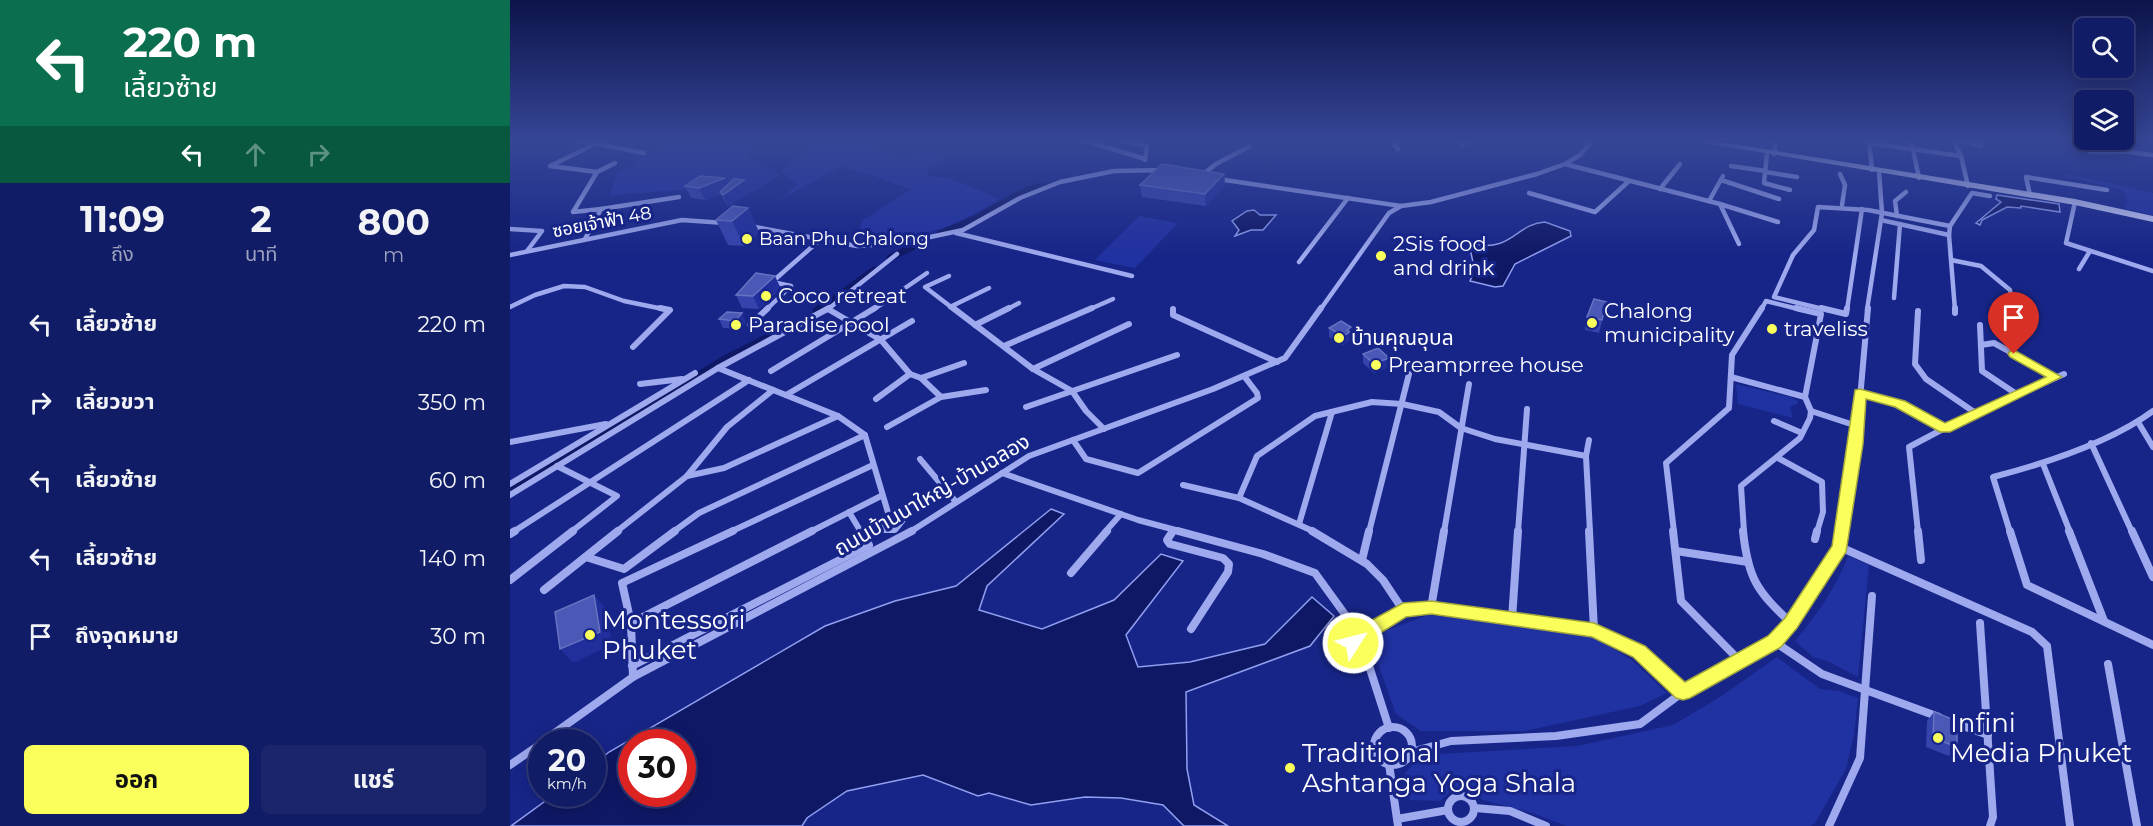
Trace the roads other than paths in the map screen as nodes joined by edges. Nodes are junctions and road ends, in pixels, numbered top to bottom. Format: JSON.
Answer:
{"nodes":[{"id":1,"x":593,"y":179,"type":"edge"},
{"id":2,"x":1076,"y":179,"type":"edge"},
{"id":3,"x":1211,"y":179,"type":"edge"},
{"id":4,"x":1514,"y":179,"type":"edge"},
{"id":5,"x":1620,"y":179,"type":"edge"},
{"id":6,"x":1668,"y":179,"type":"edge"},
{"id":7,"x":1722,"y":179,"type":"edge"},
{"id":8,"x":1723,"y":179,"type":"edge"},
{"id":9,"x":1765,"y":179,"type":"edge"},
{"id":10,"x":1842,"y":179,"type":"edge"},
{"id":11,"x":1877,"y":179,"type":"edge"},
{"id":12,"x":1927,"y":179,"type":"edge"},
{"id":13,"x":1966,"y":179,"type":"edge"},
{"id":14,"x":2026,"y":179,"type":"edge"},
{"id":15,"x":2036,"y":179,"type":"edge"},
{"id":16,"x":1629,"y":181,"type":"junction"},
{"id":17,"x":1968,"y":186,"type":"junction"},
{"id":18,"x":1660,"y":189,"type":"junction"},
{"id":19,"x":1790,"y":190,"type":"dead end"},
{"id":20,"x":2107,"y":190,"type":"dead end"},
{"id":21,"x":1906,"y":192,"type":"dead end"},
{"id":22,"x":1529,"y":194,"type":"dead end"},
{"id":23,"x":2030,"y":195,"type":"junction"},
{"id":24,"x":1990,"y":196,"type":"dead end"},
{"id":25,"x":679,"y":197,"type":"dead end"},
{"id":26,"x":1348,"y":198,"type":"junction"},
{"id":27,"x":1779,"y":200,"type":"dead end"},
{"id":28,"x":1708,"y":201,"type":"junction"},
{"id":29,"x":2075,"y":202,"type":"junction"},
{"id":30,"x":1720,"y":204,"type":"junction"},
{"id":31,"x":1842,"y":205,"type":"junction"},
{"id":32,"x":1401,"y":206,"type":"junction"},
{"id":33,"x":601,"y":209,"type":"junction"},
{"id":34,"x":1862,"y":209,"type":"junction"},
{"id":35,"x":1881,"y":216,"type":"junction"},
{"id":36,"x":1897,"y":216,"type":"junction"},
{"id":37,"x":2153,"y":219,"type":"edge"},
{"id":38,"x":1778,"y":222,"type":"dead end"},
{"id":39,"x":733,"y":224,"type":"edge"},
{"id":40,"x":1900,"y":224,"type":"junction"},
{"id":41,"x":743,"y":225,"type":"edge"},
{"id":42,"x":1950,"y":226,"type":"junction"},
{"id":43,"x":510,"y":229,"type":"edge"},
{"id":44,"x":956,"y":233,"type":"junction"},
{"id":45,"x":1949,"y":235,"type":"junction"},
{"id":46,"x":585,"y":239,"type":"junction"},
{"id":47,"x":821,"y":239,"type":"junction"},
{"id":48,"x":1739,"y":244,"type":"dead end"},
{"id":49,"x":526,"y":250,"type":"junction"},
{"id":50,"x":2090,"y":250,"type":"junction"},
{"id":51,"x":897,"y":254,"type":"dead end"},
{"id":52,"x":510,"y":255,"type":"edge"},
{"id":53,"x":1951,"y":260,"type":"junction"},
{"id":54,"x":1299,"y":262,"type":"dead end"},
{"id":55,"x":2079,"y":269,"type":"dead end"},
{"id":56,"x":2153,"y":271,"type":"edge"},
{"id":57,"x":927,"y":273,"type":"dead end"},
{"id":58,"x":949,"y":276,"type":"dead end"},
{"id":59,"x":1132,"y":276,"type":"dead end"},
{"id":60,"x":989,"y":288,"type":"dead end"},
{"id":61,"x":1894,"y":298,"type":"dead end"},
{"id":62,"x":1113,"y":299,"type":"dead end"},
{"id":63,"x":1019,"y":303,"type":"dead end"},
{"id":64,"x":510,"y":307,"type":"edge"},
{"id":65,"x":950,"y":307,"type":"junction"},
{"id":66,"x":2013,"y":308,"type":"dead end"},
{"id":67,"x":828,"y":309,"type":"junction"},
{"id":68,"x":1173,"y":309,"type":"dead end"},
{"id":69,"x":1918,"y":311,"type":"dead end"},
{"id":70,"x":1955,"y":313,"type":"dead end"},
{"id":71,"x":912,"y":321,"type":"dead end"},
{"id":72,"x":853,"y":323,"type":"junction"},
{"id":73,"x":1129,"y":324,"type":"dead end"},
{"id":74,"x":750,"y":325,"type":"dead end"},
{"id":75,"x":975,"y":325,"type":"junction"},
{"id":76,"x":1980,"y":325,"type":"dead end"},
{"id":77,"x":881,"y":340,"type":"junction"},
{"id":78,"x":1981,"y":345,"type":"junction"},
{"id":79,"x":1004,"y":346,"type":"junction"},
{"id":80,"x":633,"y":347,"type":"dead end"},
{"id":81,"x":1177,"y":355,"type":"dead end"},
{"id":82,"x":1277,"y":362,"type":"junction"},
{"id":83,"x":964,"y":363,"type":"dead end"},
{"id":84,"x":718,"y":368,"type":"junction"},
{"id":85,"x":1033,"y":369,"type":"junction"},
{"id":86,"x":771,"y":371,"type":"dead end"},
{"id":87,"x":695,"y":372,"type":"dead end"},
{"id":88,"x":910,"y":374,"type":"junction"},
{"id":89,"x":1409,"y":374,"type":"dead end"},
{"id":90,"x":2064,"y":374,"type":"dead end"},
{"id":91,"x":1244,"y":376,"type":"junction"},
{"id":92,"x":1731,"y":377,"type":"junction"},
{"id":93,"x":2056,"y":377,"type":"junction"},
{"id":94,"x":685,"y":378,"type":"junction"},
{"id":95,"x":921,"y":378,"type":"junction"},
{"id":96,"x":749,"y":380,"type":"junction"},
{"id":97,"x":640,"y":384,"type":"dead end"},
{"id":98,"x":1469,"y":384,"type":"dead end"},
{"id":99,"x":773,"y":390,"type":"junction"},
{"id":100,"x":986,"y":390,"type":"dead end"},
{"id":101,"x":1072,"y":392,"type":"junction"},
{"id":102,"x":1860,"y":393,"type":"junction"},
{"id":103,"x":786,"y":395,"type":"junction"},
{"id":104,"x":2018,"y":395,"type":"junction"},
{"id":105,"x":941,"y":397,"type":"junction"},
{"id":106,"x":1804,"y":397,"type":"junction"},
{"id":107,"x":876,"y":399,"type":"dead end"},
{"id":108,"x":1402,"y":404,"type":"junction"},
{"id":109,"x":1026,"y":407,"type":"dead end"},
{"id":110,"x":1527,"y":409,"type":"dead end"},
{"id":111,"x":1811,"y":411,"type":"junction"},
{"id":112,"x":2153,"y":411,"type":"edge"},
{"id":113,"x":1332,"y":412,"type":"junction"},
{"id":114,"x":1977,"y":414,"type":"junction"},
{"id":115,"x":838,"y":416,"type":"junction"},
{"id":116,"x":1774,"y":421,"type":"dead end"},
{"id":117,"x":2138,"y":422,"type":"junction"},
{"id":118,"x":611,"y":423,"type":"junction"},
{"id":119,"x":1857,"y":426,"type":"junction"},
{"id":120,"x":887,"y":427,"type":"dead end"},
{"id":121,"x":1461,"y":428,"type":"junction"},
{"id":122,"x":1945,"y":428,"type":"junction"},
{"id":123,"x":1104,"y":429,"type":"junction"},
{"id":124,"x":1802,"y":433,"type":"junction"},
{"id":125,"x":865,"y":435,"type":"junction"},
{"id":126,"x":1073,"y":440,"type":"junction"},
{"id":127,"x":1589,"y":440,"type":"dead end"},
{"id":128,"x":510,"y":442,"type":"edge"},
{"id":129,"x":2091,"y":443,"type":"junction"},
{"id":130,"x":1524,"y":446,"type":"junction"},
{"id":131,"x":2153,"y":447,"type":"edge"},
{"id":132,"x":1586,"y":456,"type":"junction"},
{"id":133,"x":1778,"y":458,"type":"junction"},
{"id":134,"x":920,"y":459,"type":"dead end"},
{"id":135,"x":2043,"y":464,"type":"junction"},
{"id":136,"x":873,"y":465,"type":"junction"},
{"id":137,"x":557,"y":466,"type":"junction"},
{"id":138,"x":1002,"y":473,"type":"junction"},
{"id":139,"x":687,"y":476,"type":"junction"},
{"id":140,"x":588,"y":482,"type":"junction"},
{"id":141,"x":510,"y":484,"type":"edge"},
{"id":142,"x":1183,"y":485,"type":"dead end"},
{"id":143,"x":510,"y":495,"type":"edge"},
{"id":144,"x":881,"y":496,"type":"junction"},
{"id":145,"x":1239,"y":498,"type":"junction"},
{"id":146,"x":956,"y":502,"type":"junction"},
{"id":147,"x":849,"y":512,"type":"junction"},
{"id":148,"x":1121,"y":514,"type":"junction"},
{"id":149,"x":889,"y":516,"type":"junction"},
{"id":150,"x":1299,"y":524,"type":"junction"},
{"id":151,"x":895,"y":530,"type":"junction"},
{"id":152,"x":1173,"y":530,"type":"junction"},
{"id":153,"x":510,"y":534,"type":"edge"},
{"id":154,"x":901,"y":538,"type":"junction"},
{"id":155,"x":1815,"y":539,"type":"dead end"},
{"id":156,"x":1840,"y":547,"type":"junction"},
{"id":157,"x":1676,"y":551,"type":"junction"},
{"id":158,"x":586,"y":557,"type":"junction"},
{"id":159,"x":1921,"y":560,"type":"dead end"},
{"id":160,"x":1362,"y":561,"type":"junction"},
{"id":161,"x":1748,"y":562,"type":"junction"},
{"id":162,"x":1071,"y":573,"type":"dead end"},
{"id":163,"x":2153,"y":577,"type":"edge"},
{"id":164,"x":510,"y":580,"type":"edge"},
{"id":165,"x":544,"y":590,"type":"dead end"},
{"id":166,"x":1872,"y":596,"type":"dead end"},
{"id":167,"x":1431,"y":608,"type":"junction"},
{"id":168,"x":1403,"y":610,"type":"junction"},
{"id":169,"x":1512,"y":619,"type":"junction"},
{"id":170,"x":2104,"y":621,"type":"junction"},
{"id":171,"x":631,"y":623,"type":"junction"},
{"id":172,"x":1791,"y":623,"type":"junction"},
{"id":173,"x":1980,"y":623,"type":"dead end"},
{"id":174,"x":1191,"y":629,"type":"dead end"},
{"id":175,"x":1594,"y":630,"type":"junction"},
{"id":176,"x":1357,"y":631,"type":"junction"},
{"id":177,"x":1368,"y":632,"type":"junction"},
{"id":178,"x":1775,"y":642,"type":"junction"},
{"id":179,"x":2153,"y":645,"type":"edge"},
{"id":180,"x":1363,"y":647,"type":"junction"},
{"id":181,"x":1740,"y":661,"type":"junction"},
{"id":182,"x":2108,"y":664,"type":"dead end"},
{"id":183,"x":632,"y":666,"type":"junction"},
{"id":184,"x":633,"y":677,"type":"junction"},
{"id":185,"x":1864,"y":689,"type":"junction"},
{"id":186,"x":1683,"y":692,"type":"junction"},
{"id":187,"x":1389,"y":728,"type":"junction"},
{"id":188,"x":561,"y":729,"type":"edge"},
{"id":189,"x":1988,"y":735,"type":"junction"},
{"id":190,"x":1411,"y":752,"type":"junction"},
{"id":191,"x":528,"y":753,"type":"edge"},
{"id":192,"x":1389,"y":764,"type":"junction"},
{"id":193,"x":510,"y":765,"type":"edge"},
{"id":194,"x":1475,"y":808,"type":"junction"},
{"id":195,"x":1448,"y":810,"type":"junction"},
{"id":196,"x":1397,"y":823,"type":"edge"},
{"id":197,"x":1465,"y":824,"type":"edge"},
{"id":198,"x":1546,"y":826,"type":"edge"},
{"id":199,"x":1830,"y":826,"type":"edge"},
{"id":200,"x":1990,"y":826,"type":"edge"},
{"id":201,"x":2070,"y":826,"type":"edge"},
{"id":202,"x":2137,"y":826,"type":"edge"}],
"edges":[{"from":1,"to":33,"type":"street"},
{"from":2,"to":44,"type":"street"},
{"from":3,"to":26,"type":"street"},
{"from":4,"to":32,"type":"street"},
{"from":5,"to":16,"type":"street"},
{"from":6,"to":18,"type":"street"},
{"from":7,"to":28,"type":"street"},
{"from":8,"to":27,"type":"street"},
{"from":9,"to":19,"type":"street"},
{"from":10,"to":31,"type":"street"},
{"from":11,"to":35,"type":"street"},
{"from":12,"to":17,"type":"main road"},
{"from":13,"to":17,"type":"street"},
{"from":14,"to":23,"type":"street"},
{"from":15,"to":20,"type":"street"},
{"from":16,"to":18,"type":"street"},
{"from":16,"to":22,"type":"street"},
{"from":17,"to":23,"type":"main road"},
{"from":18,"to":28,"type":"street"},
{"from":21,"to":36,"type":"street"},
{"from":23,"to":29,"type":"main road"},
{"from":24,"to":42,"type":"street"},
{"from":25,"to":33,"type":"street"},
{"from":26,"to":32,"type":"street"},
{"from":26,"to":54,"type":"street"},
{"from":28,"to":30,"type":"street"},
{"from":29,"to":37,"type":"main road"},
{"from":29,"to":50,"type":"street"},
{"from":30,"to":38,"type":"street"},
{"from":30,"to":48,"type":"street"},
{"from":31,"to":34,"type":"street"},
{"from":31,"to":34,"type":"street"},
{"from":32,"to":82,"type":"street","name":"ถนนบ้านนาใหญ่-บ้านฉลอง"},
{"from":33,"to":46,"type":"street"},
{"from":34,"to":35,"type":"street"},
{"from":35,"to":36,"type":"street"},
{"from":35,"to":40,"type":"street"},
{"from":35,"to":102,"type":"street"},
{"from":36,"to":42,"type":"street"},
{"from":39,"to":46,"type":"street","name":"ซอยเจ้าฟ้า 48"},
{"from":40,"to":45,"type":"street"},
{"from":40,"to":61,"type":"street"},
{"from":41,"to":47,"type":"street"},
{"from":42,"to":45,"type":"street"},
{"from":43,"to":49,"type":"street"},
{"from":44,"to":47,"type":"street"},
{"from":44,"to":59,"type":"street"},
{"from":45,"to":53,"type":"street"},
{"from":46,"to":49,"type":"street","name":"ซอยเจ้าฟ้า 48"},
{"from":47,"to":74,"type":"street"},
{"from":49,"to":52,"type":"street","name":"ซอยเจ้าฟ้า 48"},
{"from":50,"to":55,"type":"street"},
{"from":50,"to":56,"type":"street"},
{"from":51,"to":67,"type":"street"},
{"from":53,"to":66,"type":"street"},
{"from":53,"to":70,"type":"street"},
{"from":57,"to":72,"type":"street"},
{"from":58,"to":65,"type":"street"},
{"from":60,"to":65,"type":"street"},
{"from":62,"to":79,"type":"street"},
{"from":63,"to":75,"type":"street"},
{"from":64,"to":80,"type":"street"},
{"from":65,"to":75,"type":"street"},
{"from":67,"to":72,"type":"street"},
{"from":67,"to":84,"type":"street"},
{"from":68,"to":82,"type":"street"},
{"from":69,"to":114,"type":"street"},
{"from":71,"to":77,"type":"street"},
{"from":72,"to":77,"type":"street"},
{"from":72,"to":86,"type":"street"},
{"from":73,"to":85,"type":"street"},
{"from":75,"to":79,"type":"street"},
{"from":76,"to":78,"type":"street"},
{"from":77,"to":88,"type":"street"},
{"from":77,"to":103,"type":"street"},
{"from":78,"to":93,"type":"street"},
{"from":78,"to":104,"type":"street"},
{"from":79,"to":85,"type":"street"},
{"from":81,"to":101,"type":"street"},
{"from":82,"to":91,"type":"street","name":"ถนนบ้านนาใหญ่-บ้านฉลอง"},
{"from":83,"to":95,"type":"street"},
{"from":84,"to":96,"type":"street"},
{"from":84,"to":137,"type":"street"},
{"from":85,"to":101,"type":"street"},
{"from":87,"to":94,"type":"street"},
{"from":88,"to":95,"type":"street"},
{"from":88,"to":107,"type":"street"},
{"from":89,"to":108,"type":"street"},
{"from":90,"to":93,"type":"street"},
{"from":91,"to":123,"type":"street","name":"ถนนบ้านนาใหญ่-บ้านฉลอง"},
{"from":91,"to":126,"type":"street"},
{"from":92,"to":106,"type":"street"},
{"from":92,"to":106,"type":"street"},
{"from":92,"to":157,"type":"street"},
{"from":93,"to":104,"type":"street"},
{"from":94,"to":97,"type":"street"},
{"from":94,"to":118,"type":"street"},
{"from":95,"to":105,"type":"street"},
{"from":96,"to":99,"type":"street"},
{"from":96,"to":140,"type":"street"},
{"from":98,"to":121,"type":"street"},
{"from":99,"to":103,"type":"street"},
{"from":99,"to":139,"type":"street"},
{"from":100,"to":105,"type":"street"},
{"from":101,"to":109,"type":"street"},
{"from":101,"to":123,"type":"street"},
{"from":102,"to":119,"type":"street"},
{"from":102,"to":122,"type":"street"},
{"from":103,"to":115,"type":"street"},
{"from":104,"to":114,"type":"street"},
{"from":105,"to":120,"type":"street"},
{"from":106,"to":111,"type":"street"},
{"from":108,"to":113,"type":"street"},
{"from":108,"to":121,"type":"street"},
{"from":108,"to":160,"type":"street"},
{"from":110,"to":130,"type":"street"},
{"from":111,"to":119,"type":"street"},
{"from":111,"to":124,"type":"street"},
{"from":112,"to":117,"type":"street"},
{"from":113,"to":145,"type":"street"},
{"from":113,"to":150,"type":"street"},
{"from":114,"to":122,"type":"street"},
{"from":115,"to":125,"type":"street"},
{"from":115,"to":139,"type":"street"},
{"from":116,"to":124,"type":"street"},
{"from":117,"to":129,"type":"street"},
{"from":117,"to":131,"type":"street"},
{"from":118,"to":128,"type":"street"},
{"from":118,"to":141,"type":"street"},
{"from":119,"to":156,"type":"street"},
{"from":121,"to":130,"type":"street"},
{"from":121,"to":167,"type":"street"},
{"from":122,"to":159,"type":"street"},
{"from":123,"to":126,"type":"street","name":"ถนนบ้านนาใหญ่-บ้านฉลอง"},
{"from":124,"to":133,"type":"street"},
{"from":125,"to":136,"type":"street"},
{"from":125,"to":158,"type":"street"},
{"from":126,"to":138,"type":"street","name":"ถนนบ้านนาใหญ่-บ้านฉลอง"},
{"from":127,"to":132,"type":"street"},
{"from":129,"to":135,"type":"street"},
{"from":129,"to":163,"type":"street"},
{"from":130,"to":132,"type":"street"},
{"from":130,"to":169,"type":"street"},
{"from":132,"to":175,"type":"street"},
{"from":133,"to":155,"type":"street"},
{"from":133,"to":161,"type":"street"},
{"from":134,"to":146,"type":"street"},
{"from":135,"to":170,"type":"street"},
{"from":135,"to":170,"type":"street"},
{"from":136,"to":144,"type":"street"},
{"from":136,"to":171,"type":"street"},
{"from":137,"to":140,"type":"street"},
{"from":137,"to":143,"type":"street"},
{"from":138,"to":146,"type":"street","name":"ถนนบ้านนาใหญ่-บ้านฉลอง"},
{"from":138,"to":148,"type":"street"},
{"from":139,"to":158,"type":"street"},
{"from":140,"to":153,"type":"street"},
{"from":140,"to":164,"type":"street"},
{"from":142,"to":145,"type":"street"},
{"from":144,"to":147,"type":"street"},
{"from":144,"to":149,"type":"street"},
{"from":145,"to":150,"type":"street"},
{"from":146,"to":154,"type":"street","name":"ถนนบ้านนาใหญ่-บ้านฉลอง"},
{"from":147,"to":171,"type":"street"},
{"from":147,"to":183,"type":"street"},
{"from":148,"to":152,"type":"street"},
{"from":148,"to":162,"type":"street"},
{"from":149,"to":151,"type":"street"},
{"from":149,"to":151,"type":"street"},
{"from":150,"to":160,"type":"street"},
{"from":151,"to":154,"type":"street"},
{"from":152,"to":174,"type":"street"},
{"from":152,"to":176,"type":"street"},
{"from":154,"to":184,"type":"street","name":"ถนนบ้านนาใหญ่-บ้านฉลอง"},
{"from":156,"to":172,"type":"street"},
{"from":156,"to":201,"type":"street"},
{"from":157,"to":161,"type":"street"},
{"from":157,"to":181,"type":"street"},
{"from":158,"to":165,"type":"street"},
{"from":160,"to":168,"type":"street"},
{"from":161,"to":172,"type":"street"},
{"from":166,"to":185,"type":"street"},
{"from":167,"to":168,"type":"street"},
{"from":167,"to":169,"type":"street"},
{"from":168,"to":177,"type":"street"},
{"from":169,"to":175,"type":"street"},
{"from":170,"to":179,"type":"street"},
{"from":171,"to":183,"type":"street"},
{"from":172,"to":178,"type":"street"},
{"from":173,"to":189,"type":"street"},
{"from":175,"to":186,"type":"street"},
{"from":176,"to":177,"type":"street"},
{"from":176,"to":180,"type":"street"},
{"from":177,"to":180,"type":"street"},
{"from":178,"to":181,"type":"street"},
{"from":178,"to":185,"type":"street"},
{"from":180,"to":187,"type":"street"},
{"from":181,"to":186,"type":"street"},
{"from":182,"to":202,"type":"street"},
{"from":183,"to":184,"type":"street"},
{"from":184,"to":188,"type":"street","name":"ถนนบ้านนาใหญ่-บ้านฉลอง"},
{"from":185,"to":189,"type":"street"},
{"from":185,"to":199,"type":"street"},
{"from":186,"to":190,"type":"street"},
{"from":187,"to":190,"type":"street"},
{"from":187,"to":192,"type":"street"},
{"from":189,"to":200,"type":"street"},
{"from":190,"to":192,"type":"street"},
{"from":191,"to":193,"type":"street","name":"ถนนบ้านนาใหญ่-บ้านฉลอง"},
{"from":192,"to":196,"type":"street"},
{"from":194,"to":195,"type":"street"},
{"from":194,"to":197,"type":"street"},
{"from":194,"to":198,"type":"street"},
{"from":195,"to":196,"type":"street"},
{"from":195,"to":197,"type":"street"}]}
